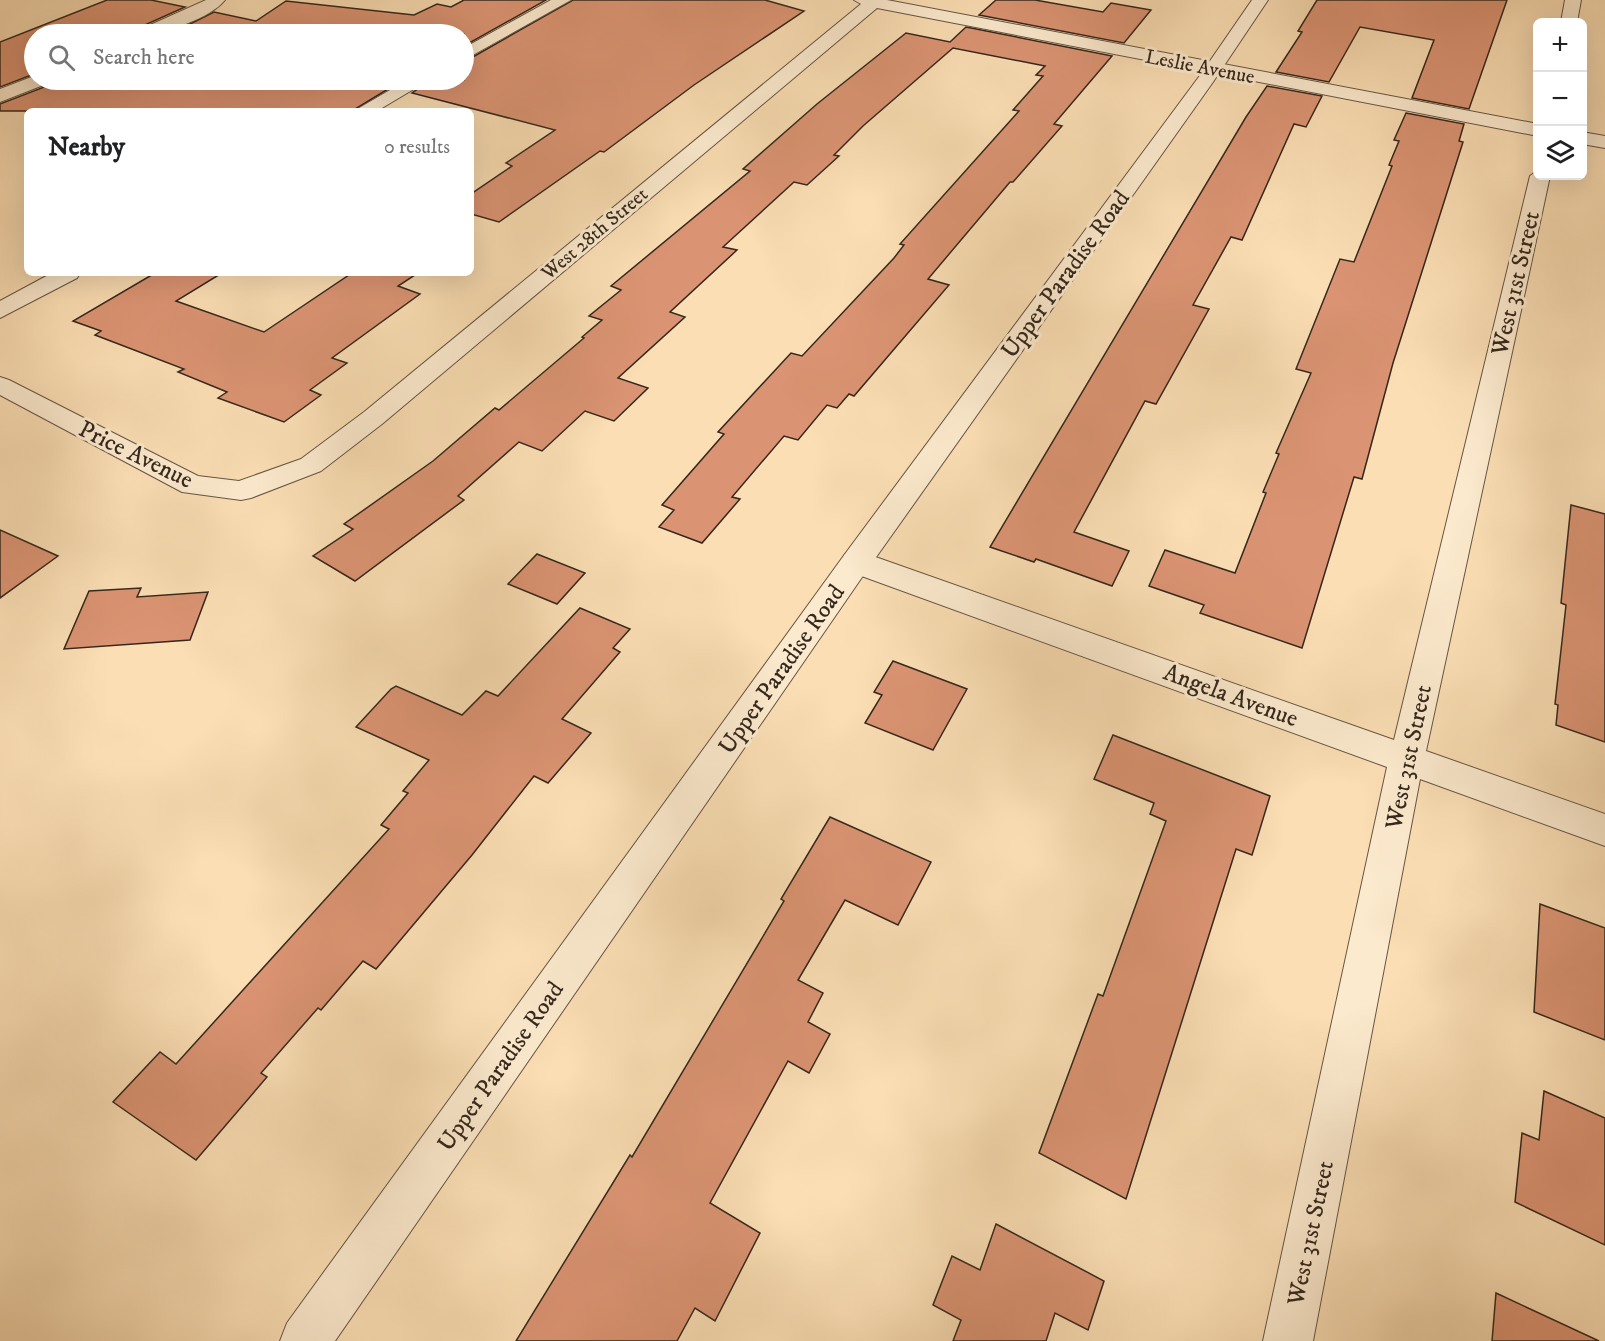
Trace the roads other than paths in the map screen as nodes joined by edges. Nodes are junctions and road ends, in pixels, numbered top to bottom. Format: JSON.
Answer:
{"nodes":[{"id":1,"x":217,"y":0,"type":"edge"},
{"id":2,"x":563,"y":0,"type":"edge"},
{"id":3,"x":1260,"y":0,"type":"edge"},
{"id":4,"x":1573,"y":0,"type":"edge"},
{"id":5,"x":870,"y":1,"type":"edge"},
{"id":6,"x":1570,"y":18,"type":"edge"},
{"id":7,"x":169,"y":24,"type":"edge"},
{"id":8,"x":474,"y":49,"type":"edge"},
{"id":9,"x":1212,"y":68,"type":"junction"},
{"id":10,"x":24,"y":86,"type":"edge"},
{"id":11,"x":402,"y":90,"type":"edge"},
{"id":12,"x":0,"y":96,"type":"edge"},
{"id":13,"x":369,"y":108,"type":"edge"},
{"id":14,"x":1533,"y":129,"type":"edge"},
{"id":15,"x":1587,"y":139,"type":"edge"},
{"id":16,"x":1605,"y":142,"type":"edge"},
{"id":17,"x":1539,"y":180,"type":"edge"},
{"id":18,"x":64,"y":276,"type":"edge"},
{"id":19,"x":0,"y":311,"type":"edge"},
{"id":20,"x":0,"y":385,"type":"edge"},
{"id":21,"x":311,"y":465,"type":"joint"},
{"id":22,"x":856,"y":562,"type":"junction"},
{"id":23,"x":1407,"y":757,"type":"junction"},
{"id":24,"x":1605,"y":830,"type":"edge"},
{"id":25,"x":305,"y":1341,"type":"edge"},
{"id":26,"x":1288,"y":1341,"type":"edge"}],
"edges":[{"from":1,"to":7,"type":"street"},
{"from":2,"to":8,"type":"street"},
{"from":3,"to":9,"type":"street","name":"Upper Paradise Road"},
{"from":4,"to":6,"type":"street"},
{"from":5,"to":9,"type":"street","name":"Leslie Avenue"},
{"from":5,"to":21,"type":"street","name":"West 28th Street"},
{"from":9,"to":14,"type":"street","name":"Leslie Avenue"},
{"from":9,"to":22,"type":"street","name":"Upper Paradise Road"},
{"from":10,"to":12,"type":"street"},
{"from":11,"to":13,"type":"street"},
{"from":15,"to":16,"type":"street"},
{"from":17,"to":23,"type":"street","name":"West 31st Street"},
{"from":18,"to":19,"type":"street"},
{"from":20,"to":21,"type":"street","name":"Price Avenue"},
{"from":22,"to":23,"type":"street","name":"Angela Avenue"},
{"from":22,"to":25,"type":"street","name":"Upper Paradise Road"},
{"from":23,"to":24,"type":"street","name":"Angela Avenue"},
{"from":23,"to":26,"type":"street","name":"West 31st Street"}]}
